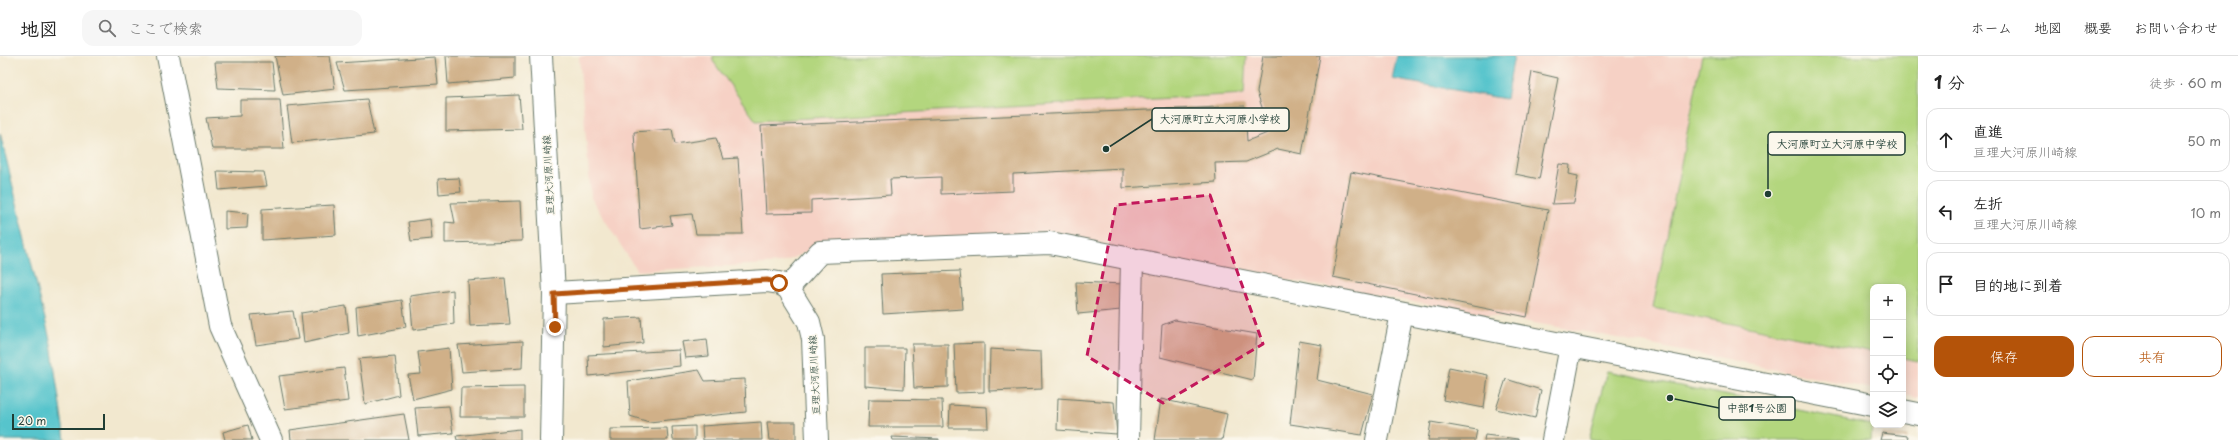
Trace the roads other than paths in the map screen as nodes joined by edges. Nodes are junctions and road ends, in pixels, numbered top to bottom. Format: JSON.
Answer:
{"nodes":[{"id":1,"x":168,"y":56,"type":"edge"},
{"id":2,"x":541,"y":56,"type":"edge"},
{"id":3,"x":1132,"y":259,"type":"junction"},
{"id":4,"x":788,"y":288,"type":"junction"},
{"id":5,"x":554,"y":294,"type":"junction"},
{"id":6,"x":1402,"y":313,"type":"junction"},
{"id":7,"x":1571,"y":346,"type":"junction"},
{"id":8,"x":1870,"y":404,"type":"edge"},
{"id":9,"x":1906,"y":412,"type":"edge"},
{"id":10,"x":1918,"y":414,"type":"edge"},
{"id":11,"x":270,"y":440,"type":"edge"},
{"id":12,"x":551,"y":440,"type":"edge"},
{"id":13,"x":817,"y":440,"type":"edge"},
{"id":14,"x":1128,"y":440,"type":"edge"},
{"id":15,"x":1377,"y":440,"type":"edge"},
{"id":16,"x":1553,"y":440,"type":"edge"}],
"edges":[{"from":1,"to":11,"type":"street"},
{"from":2,"to":5,"type":"street","name":"亘理大河原川崎線"},
{"from":3,"to":4,"type":"street"},
{"from":3,"to":6,"type":"street"},
{"from":3,"to":14,"type":"street"},
{"from":4,"to":5,"type":"street"},
{"from":4,"to":13,"type":"street","name":"亘理大河原川崎線"},
{"from":5,"to":12,"type":"street","name":"亘理大河原川崎線"},
{"from":6,"to":7,"type":"street"},
{"from":6,"to":15,"type":"street"},
{"from":7,"to":8,"type":"street"},
{"from":7,"to":16,"type":"street"},
{"from":9,"to":10,"type":"street"}]}
